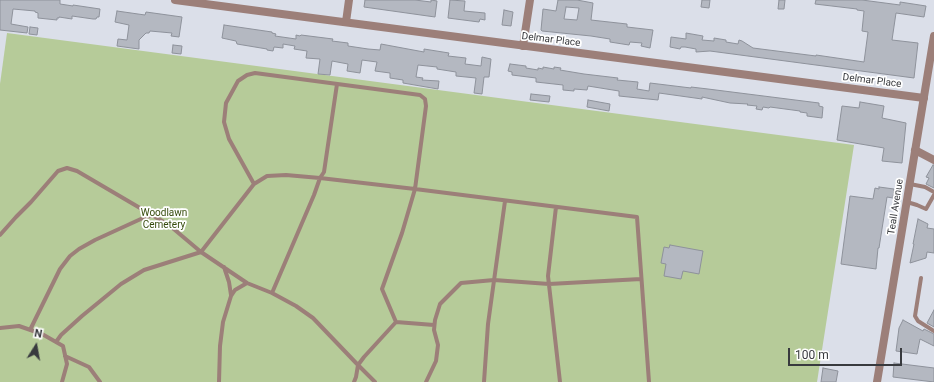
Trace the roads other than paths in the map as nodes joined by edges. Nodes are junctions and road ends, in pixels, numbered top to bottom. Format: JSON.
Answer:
{"nodes":[{"id":1,"x":175,"y":0,"type":"edge"},
{"id":2,"x":349,"y":0,"type":"edge"},
{"id":3,"x":530,"y":0,"type":"edge"},
{"id":4,"x":346,"y":22,"type":"junction"},
{"id":5,"x":934,"y":36,"type":"edge"},
{"id":6,"x":523,"y":46,"type":"junction"},
{"id":7,"x":933,"y":52,"type":"edge"},
{"id":8,"x":337,"y":84,"type":"junction"},
{"id":9,"x":924,"y":98,"type":"junction"},
{"id":10,"x":915,"y":150,"type":"junction"},
{"id":11,"x":934,"y":160,"type":"edge"},
{"id":12,"x":320,"y":178,"type":"junction"},
{"id":13,"x":254,"y":184,"type":"junction"},
{"id":14,"x":910,"y":184,"type":"junction"},
{"id":15,"x":415,"y":189,"type":"junction"},
{"id":16,"x":934,"y":194,"type":"edge"},
{"id":17,"x":505,"y":200,"type":"junction"},
{"id":18,"x":907,"y":202,"type":"junction"},
{"id":19,"x":556,"y":207,"type":"junction"},
{"id":20,"x":152,"y":215,"type":"junction"},
{"id":21,"x":0,"y":235,"type":"edge"},
{"id":22,"x":201,"y":252,"type":"junction"},
{"id":23,"x":223,"y":267,"type":"junction"},
{"id":24,"x":921,"y":278,"type":"dead end"},
{"id":25,"x":641,"y":279,"type":"junction"},
{"id":26,"x":494,"y":280,"type":"junction"},
{"id":27,"x":247,"y":283,"type":"junction"},
{"id":28,"x":549,"y":284,"type":"junction"},
{"id":29,"x":272,"y":293,"type":"junction"},
{"id":30,"x":232,"y":296,"type":"junction"},
{"id":31,"x":396,"y":322,"type":"junction"},
{"id":32,"x":434,"y":325,"type":"junction"},
{"id":33,"x":0,"y":328,"type":"edge"},
{"id":34,"x":30,"y":330,"type":"junction"},
{"id":35,"x":934,"y":331,"type":"edge"},
{"id":36,"x":56,"y":342,"type":"junction"},
{"id":37,"x":65,"y":356,"type":"junction"},
{"id":38,"x":358,"y":365,"type":"junction"},
{"id":39,"x":62,"y":382,"type":"edge"},
{"id":40,"x":100,"y":382,"type":"edge"},
{"id":41,"x":219,"y":382,"type":"edge"},
{"id":42,"x":354,"y":382,"type":"edge"},
{"id":43,"x":375,"y":382,"type":"edge"},
{"id":44,"x":426,"y":382,"type":"edge"},
{"id":45,"x":484,"y":382,"type":"edge"},
{"id":46,"x":560,"y":382,"type":"edge"},
{"id":47,"x":649,"y":382,"type":"edge"},
{"id":48,"x":877,"y":382,"type":"edge"}],
"edges":[{"from":1,"to":4,"type":"street","name":"Delmar Place"},
{"from":2,"to":4,"type":"street"},
{"from":3,"to":6,"type":"street"},
{"from":4,"to":6,"type":"street","name":"Delmar Place"},
{"from":5,"to":7,"type":"street","name":"Teall Avenue"},
{"from":6,"to":9,"type":"street","name":"Delmar Place"},
{"from":7,"to":9,"type":"street","name":"Teall Avenue"},
{"from":8,"to":12,"type":"lane"},
{"from":8,"to":13,"type":"lane"},
{"from":8,"to":15,"type":"lane"},
{"from":9,"to":10,"type":"street","name":"Teall Avenue"},
{"from":10,"to":11,"type":"street"},
{"from":10,"to":14,"type":"street","name":"Teall Avenue"},
{"from":12,"to":13,"type":"lane"},
{"from":12,"to":15,"type":"lane"},
{"from":12,"to":29,"type":"lane"},
{"from":13,"to":22,"type":"lane"},
{"from":14,"to":16,"type":"lane"},
{"from":14,"to":18,"type":"street","name":"Teall Avenue"},
{"from":15,"to":17,"type":"lane"},
{"from":15,"to":31,"type":"lane"},
{"from":16,"to":18,"type":"lane"},
{"from":17,"to":19,"type":"lane"},
{"from":17,"to":26,"type":"lane"},
{"from":18,"to":48,"type":"street","name":"Teall Avenue"},
{"from":19,"to":25,"type":"lane"},
{"from":19,"to":28,"type":"lane"},
{"from":20,"to":21,"type":"lane"},
{"from":20,"to":22,"type":"lane"},
{"from":20,"to":34,"type":"lane"},
{"from":22,"to":23,"type":"lane"},
{"from":22,"to":36,"type":"lane"},
{"from":23,"to":27,"type":"lane"},
{"from":23,"to":30,"type":"lane"},
{"from":24,"to":35,"type":"lane"},
{"from":25,"to":28,"type":"lane"},
{"from":25,"to":47,"type":"lane"},
{"from":26,"to":28,"type":"lane"},
{"from":26,"to":32,"type":"lane"},
{"from":26,"to":45,"type":"lane"},
{"from":27,"to":29,"type":"lane"},
{"from":27,"to":30,"type":"lane"},
{"from":28,"to":46,"type":"lane"},
{"from":29,"to":38,"type":"lane"},
{"from":30,"to":41,"type":"lane"},
{"from":31,"to":32,"type":"lane"},
{"from":31,"to":38,"type":"lane"},
{"from":32,"to":44,"type":"lane"},
{"from":33,"to":34,"type":"lane"},
{"from":34,"to":36,"type":"lane"},
{"from":36,"to":37,"type":"lane"},
{"from":37,"to":39,"type":"lane"},
{"from":37,"to":40,"type":"lane"},
{"from":38,"to":42,"type":"lane"},
{"from":38,"to":43,"type":"lane"}]}
